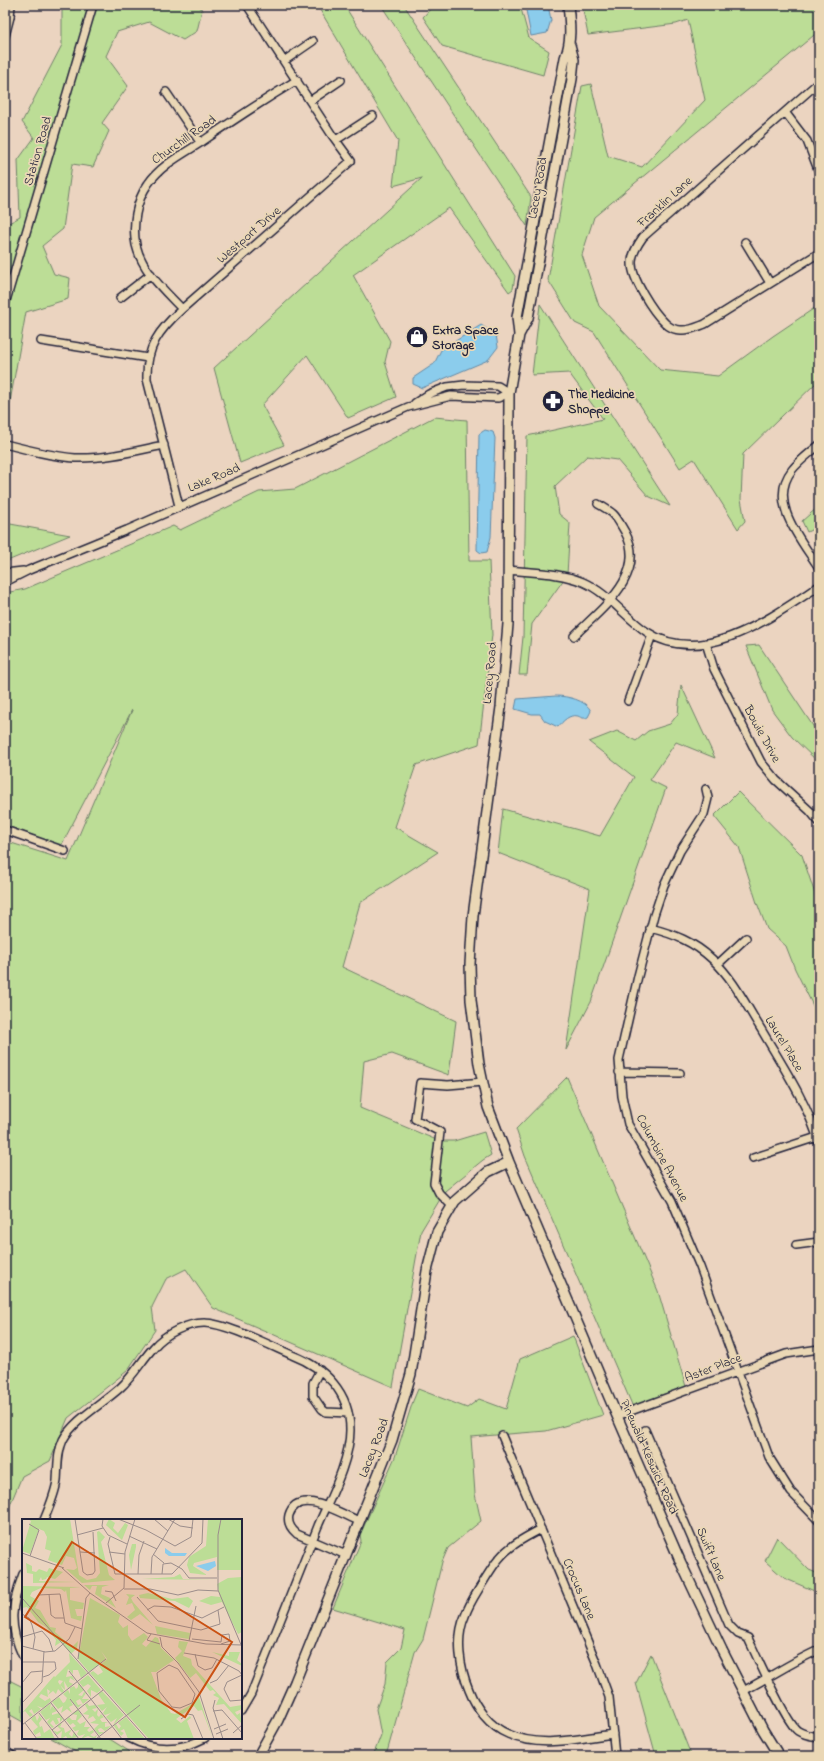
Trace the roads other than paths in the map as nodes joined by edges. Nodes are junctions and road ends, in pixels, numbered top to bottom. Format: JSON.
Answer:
{"nodes":[{"id":1,"x":10,"y":5,"type":"edge"},
{"id":2,"x":93,"y":5,"type":"edge"},
{"id":3,"x":247,"y":5,"type":"edge"},
{"id":4,"x":568,"y":5,"type":"edge"},
{"id":5,"x":5,"y":36,"type":"edge"},
{"id":6,"x":313,"y":41,"type":"dead end"},
{"id":7,"x":284,"y":61,"type":"junction"},
{"id":8,"x":297,"y":80,"type":"junction"},
{"id":9,"x":341,"y":80,"type":"dead end"},
{"id":10,"x":819,"y":82,"type":"edge"},
{"id":11,"x":166,"y":92,"type":"dead end"},
{"id":12,"x":310,"y":101,"type":"junction"},
{"id":13,"x":785,"y":112,"type":"junction"},
{"id":14,"x":373,"y":116,"type":"dead end"},
{"id":15,"x":336,"y":140,"type":"junction"},
{"id":16,"x":200,"y":142,"type":"junction"},
{"id":17,"x":819,"y":172,"type":"edge"},
{"id":18,"x":745,"y":242,"type":"dead end"},
{"id":19,"x":819,"y":253,"type":"edge"},
{"id":20,"x":151,"y":274,"type":"junction"},
{"id":21,"x":770,"y":283,"type":"junction"},
{"id":22,"x":120,"y":298,"type":"dead end"},
{"id":23,"x":5,"y":304,"type":"edge"},
{"id":24,"x":182,"y":309,"type":"junction"},
{"id":25,"x":41,"y":341,"type":"dead end"},
{"id":26,"x":148,"y":358,"type":"junction"},
{"id":27,"x":509,"y":393,"type":"junction"},
{"id":28,"x":408,"y":407,"type":"junction"},
{"id":29,"x":5,"y":444,"type":"edge"},
{"id":30,"x":164,"y":445,"type":"junction"},
{"id":31,"x":819,"y":445,"type":"edge"},
{"id":32,"x":598,"y":504,"type":"dead end"},
{"id":33,"x":179,"y":506,"type":"junction"},
{"id":34,"x":819,"y":568,"type":"edge"},
{"id":35,"x":29,"y":570,"type":"junction"},
{"id":36,"x":508,"y":570,"type":"junction"},
{"id":37,"x":5,"y":573,"type":"edge"},
{"id":38,"x":5,"y":582,"type":"edge"},
{"id":39,"x":819,"y":586,"type":"edge"},
{"id":40,"x":610,"y":600,"type":"junction"},
{"id":41,"x":652,"y":634,"type":"junction"},
{"id":42,"x":574,"y":636,"type":"dead end"},
{"id":43,"x":706,"y":643,"type":"junction"},
{"id":44,"x":628,"y":701,"type":"dead end"},
{"id":45,"x":706,"y":789,"type":"dead end"},
{"id":46,"x":819,"y":822,"type":"edge"},
{"id":47,"x":5,"y":830,"type":"edge"},
{"id":48,"x":65,"y":852,"type":"dead end"},
{"id":49,"x":650,"y":928,"type":"junction"},
{"id":50,"x":746,"y":938,"type":"dead end"},
{"id":51,"x":718,"y":964,"type":"junction"},
{"id":52,"x":619,"y":1072,"type":"junction"},
{"id":53,"x":680,"y":1073,"type":"dead end"},
{"id":54,"x":483,"y":1082,"type":"junction"},
{"id":55,"x":818,"y":1140,"type":"edge"},
{"id":56,"x":754,"y":1158,"type":"dead end"},
{"id":57,"x":509,"y":1162,"type":"junction"},
{"id":58,"x":452,"y":1206,"type":"junction"},
{"id":59,"x":819,"y":1242,"type":"edge"},
{"id":60,"x":796,"y":1245,"type":"dead end"},
{"id":61,"x":819,"y":1349,"type":"edge"},
{"id":62,"x":320,"y":1370,"type":"junction"},
{"id":63,"x":738,"y":1372,"type":"junction"},
{"id":64,"x":348,"y":1413,"type":"junction"},
{"id":65,"x":617,"y":1416,"type":"junction"},
{"id":66,"x":645,"y":1430,"type":"dead end"},
{"id":67,"x":502,"y":1436,"type":"dead end"},
{"id":68,"x":326,"y":1507,"type":"junction"},
{"id":69,"x":44,"y":1519,"type":"edge"},
{"id":70,"x":359,"y":1521,"type":"junction"},
{"id":71,"x":819,"y":1521,"type":"edge"},
{"id":72,"x":541,"y":1529,"type":"junction"},
{"id":73,"x":313,"y":1540,"type":"junction"},
{"id":74,"x":346,"y":1555,"type":"junction"},
{"id":75,"x":22,"y":1576,"type":"edge"},
{"id":76,"x":819,"y":1650,"type":"edge"},
{"id":77,"x":22,"y":1655,"type":"edge"},
{"id":78,"x":768,"y":1679,"type":"junction"},
{"id":79,"x":743,"y":1691,"type":"junction"},
{"id":80,"x":242,"y":1709,"type":"edge"},
{"id":81,"x":613,"y":1734,"type":"junction"},
{"id":82,"x":819,"y":1737,"type":"edge"},
{"id":83,"x":131,"y":1739,"type":"edge"},
{"id":84,"x":203,"y":1739,"type":"edge"},
{"id":85,"x":5,"y":1751,"type":"edge"},
{"id":86,"x":13,"y":1756,"type":"edge"},
{"id":87,"x":258,"y":1756,"type":"edge"},
{"id":88,"x":615,"y":1756,"type":"edge"},
{"id":89,"x":779,"y":1756,"type":"edge"}],
"edges":[{"from":1,"to":5,"type":"street"},
{"from":2,"to":23,"type":"street","name":"Station Road"},
{"from":3,"to":7,"type":"street","name":"Westport Drive"},
{"from":4,"to":27,"type":"main road","name":"Lacey Road"},
{"from":6,"to":7,"type":"street"},
{"from":7,"to":8,"type":"street","name":"Westport Drive"},
{"from":8,"to":12,"type":"street","name":"Westport Drive"},
{"from":8,"to":16,"type":"street","name":"Churchill Road"},
{"from":9,"to":12,"type":"street"},
{"from":10,"to":13,"type":"street","name":"Franklin Lane"},
{"from":11,"to":16,"type":"street"},
{"from":12,"to":15,"type":"street","name":"Westport Drive"},
{"from":13,"to":17,"type":"street"},
{"from":13,"to":21,"type":"street","name":"Franklin Lane"},
{"from":14,"to":15,"type":"street"},
{"from":15,"to":24,"type":"street","name":"Westport Drive"},
{"from":16,"to":20,"type":"street","name":"Churchill Road"},
{"from":18,"to":21,"type":"street"},
{"from":19,"to":21,"type":"street","name":"Franklin Lane"},
{"from":20,"to":22,"type":"street"},
{"from":20,"to":24,"type":"street","name":"Churchill Road"},
{"from":24,"to":26,"type":"street","name":"Westport Drive"},
{"from":25,"to":26,"type":"street"},
{"from":26,"to":30,"type":"street","name":"Westport Drive"},
{"from":27,"to":28,"type":"street","name":"Lake Road"},
{"from":27,"to":28,"type":"street","name":"Lake Road"},
{"from":27,"to":36,"type":"main road","name":"Lacey Road"},
{"from":28,"to":33,"type":"street","name":"Lake Road"},
{"from":29,"to":30,"type":"street"},
{"from":30,"to":33,"type":"street","name":"Westport Drive"},
{"from":31,"to":34,"type":"street"},
{"from":32,"to":40,"type":"street"},
{"from":33,"to":35,"type":"street","name":"Lake Road"},
{"from":35,"to":37,"type":"street","name":"Lake Road"},
{"from":35,"to":38,"type":"street","name":"Lake Road"},
{"from":36,"to":40,"type":"street"},
{"from":36,"to":54,"type":"main road","name":"Lacey Road"},
{"from":39,"to":43,"type":"street"},
{"from":40,"to":41,"type":"street"},
{"from":40,"to":42,"type":"street"},
{"from":41,"to":43,"type":"street"},
{"from":41,"to":44,"type":"street"},
{"from":43,"to":46,"type":"street","name":"Bowie Drive"},
{"from":45,"to":49,"type":"street","name":"Columbine Avenue"},
{"from":47,"to":48,"type":"street"},
{"from":49,"to":51,"type":"street","name":"Laurel Place"},
{"from":49,"to":52,"type":"street","name":"Columbine Avenue"},
{"from":50,"to":51,"type":"street"},
{"from":51,"to":55,"type":"street","name":"Laurel Place"},
{"from":52,"to":53,"type":"street"},
{"from":52,"to":63,"type":"street","name":"Columbine Avenue"},
{"from":54,"to":57,"type":"main road","name":"Pinewald-Keswick Road"},
{"from":54,"to":58,"type":"street"},
{"from":55,"to":56,"type":"street"},
{"from":57,"to":58,"type":"main road","name":"Lacey Road"},
{"from":57,"to":65,"type":"main road","name":"Pinewald-Keswick Road"},
{"from":58,"to":70,"type":"main road","name":"Lacey Road"},
{"from":59,"to":60,"type":"street"},
{"from":61,"to":63,"type":"street","name":"Aster Place"},
{"from":62,"to":64,"type":"street"},
{"from":62,"to":64,"type":"street"},
{"from":62,"to":69,"type":"street"},
{"from":63,"to":65,"type":"street","name":"Aster Place"},
{"from":63,"to":71,"type":"street","name":"Columbine Avenue"},
{"from":64,"to":68,"type":"street"},
{"from":65,"to":79,"type":"main road","name":"Pinewald-Keswick Road"},
{"from":66,"to":78,"type":"street","name":"Swift Lane"},
{"from":67,"to":72,"type":"street","name":"Crocus Lane"},
{"from":68,"to":70,"type":"street"},
{"from":68,"to":73,"type":"street"},
{"from":68,"to":73,"type":"street"},
{"from":70,"to":74,"type":"main road","name":"Lacey Road"},
{"from":72,"to":81,"type":"street","name":"Crocus Lane"},
{"from":72,"to":81,"type":"street"},
{"from":73,"to":74,"type":"street"},
{"from":73,"to":80,"type":"street"},
{"from":74,"to":87,"type":"main road","name":"Lacey Road"},
{"from":75,"to":77,"type":"street"},
{"from":76,"to":78,"type":"street"},
{"from":78,"to":79,"type":"street"},
{"from":78,"to":82,"type":"street","name":"Swift Lane"},
{"from":79,"to":89,"type":"main road","name":"Pinewald-Keswick Road"},
{"from":81,"to":88,"type":"street","name":"Crocus Lane"},
{"from":83,"to":84,"type":"street"},
{"from":85,"to":86,"type":"street"}]}
